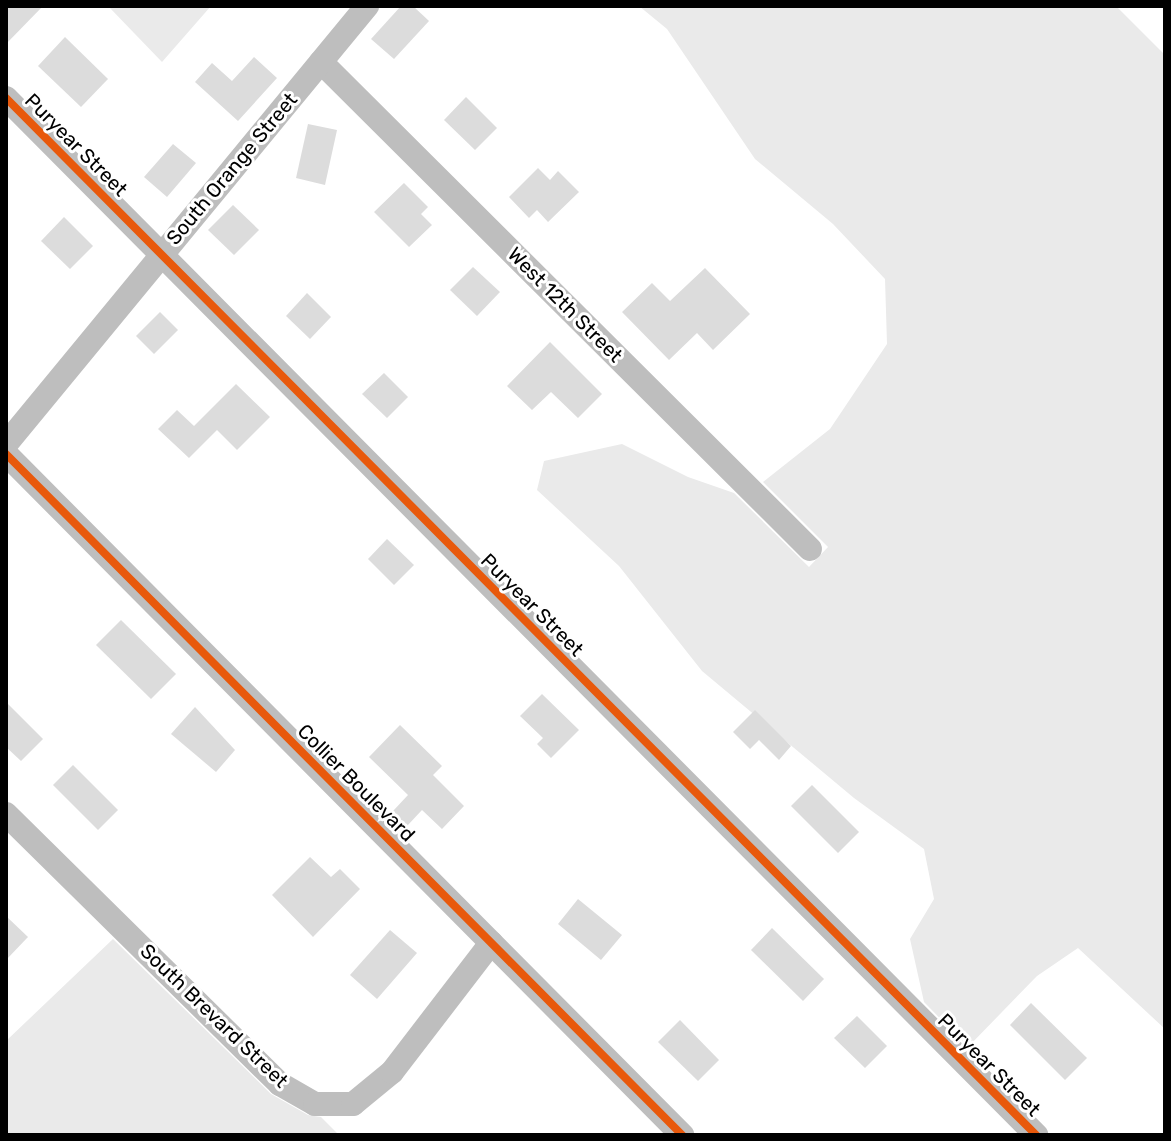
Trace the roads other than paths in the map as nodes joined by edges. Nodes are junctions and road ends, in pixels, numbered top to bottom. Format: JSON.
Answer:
{"nodes":[{"id":1,"x":367,"y":6,"type":"edge"},
{"id":2,"x":321,"y":62,"type":"junction"},
{"id":3,"x":6,"y":98,"type":"edge"},
{"id":4,"x":162,"y":254,"type":"junction"},
{"id":5,"x":6,"y":444,"type":"edge"},
{"id":6,"x":6,"y":454,"type":"edge"},
{"id":7,"x":810,"y":549,"type":"dead end"},
{"id":8,"x":6,"y":814,"type":"edge"},
{"id":9,"x":491,"y":943,"type":"junction"},
{"id":10,"x":682,"y":1135,"type":"edge"},
{"id":11,"x":1036,"y":1135,"type":"edge"}],
"edges":[{"from":1,"to":2,"type":"street","name":"South Orange Street"},
{"from":2,"to":4,"type":"street","name":"South Orange Street"},
{"from":2,"to":7,"type":"street","name":"West 12th Street"},
{"from":3,"to":4,"type":"street","name":"Puryear Street"},
{"from":4,"to":5,"type":"street","name":"South Orange Street"},
{"from":4,"to":11,"type":"street","name":"Puryear Street"},
{"from":6,"to":9,"type":"street","name":"Collier Boulevard"},
{"from":8,"to":9,"type":"street","name":"South Brevard Street"},
{"from":9,"to":10,"type":"street","name":"Collier Boulevard"}]}
